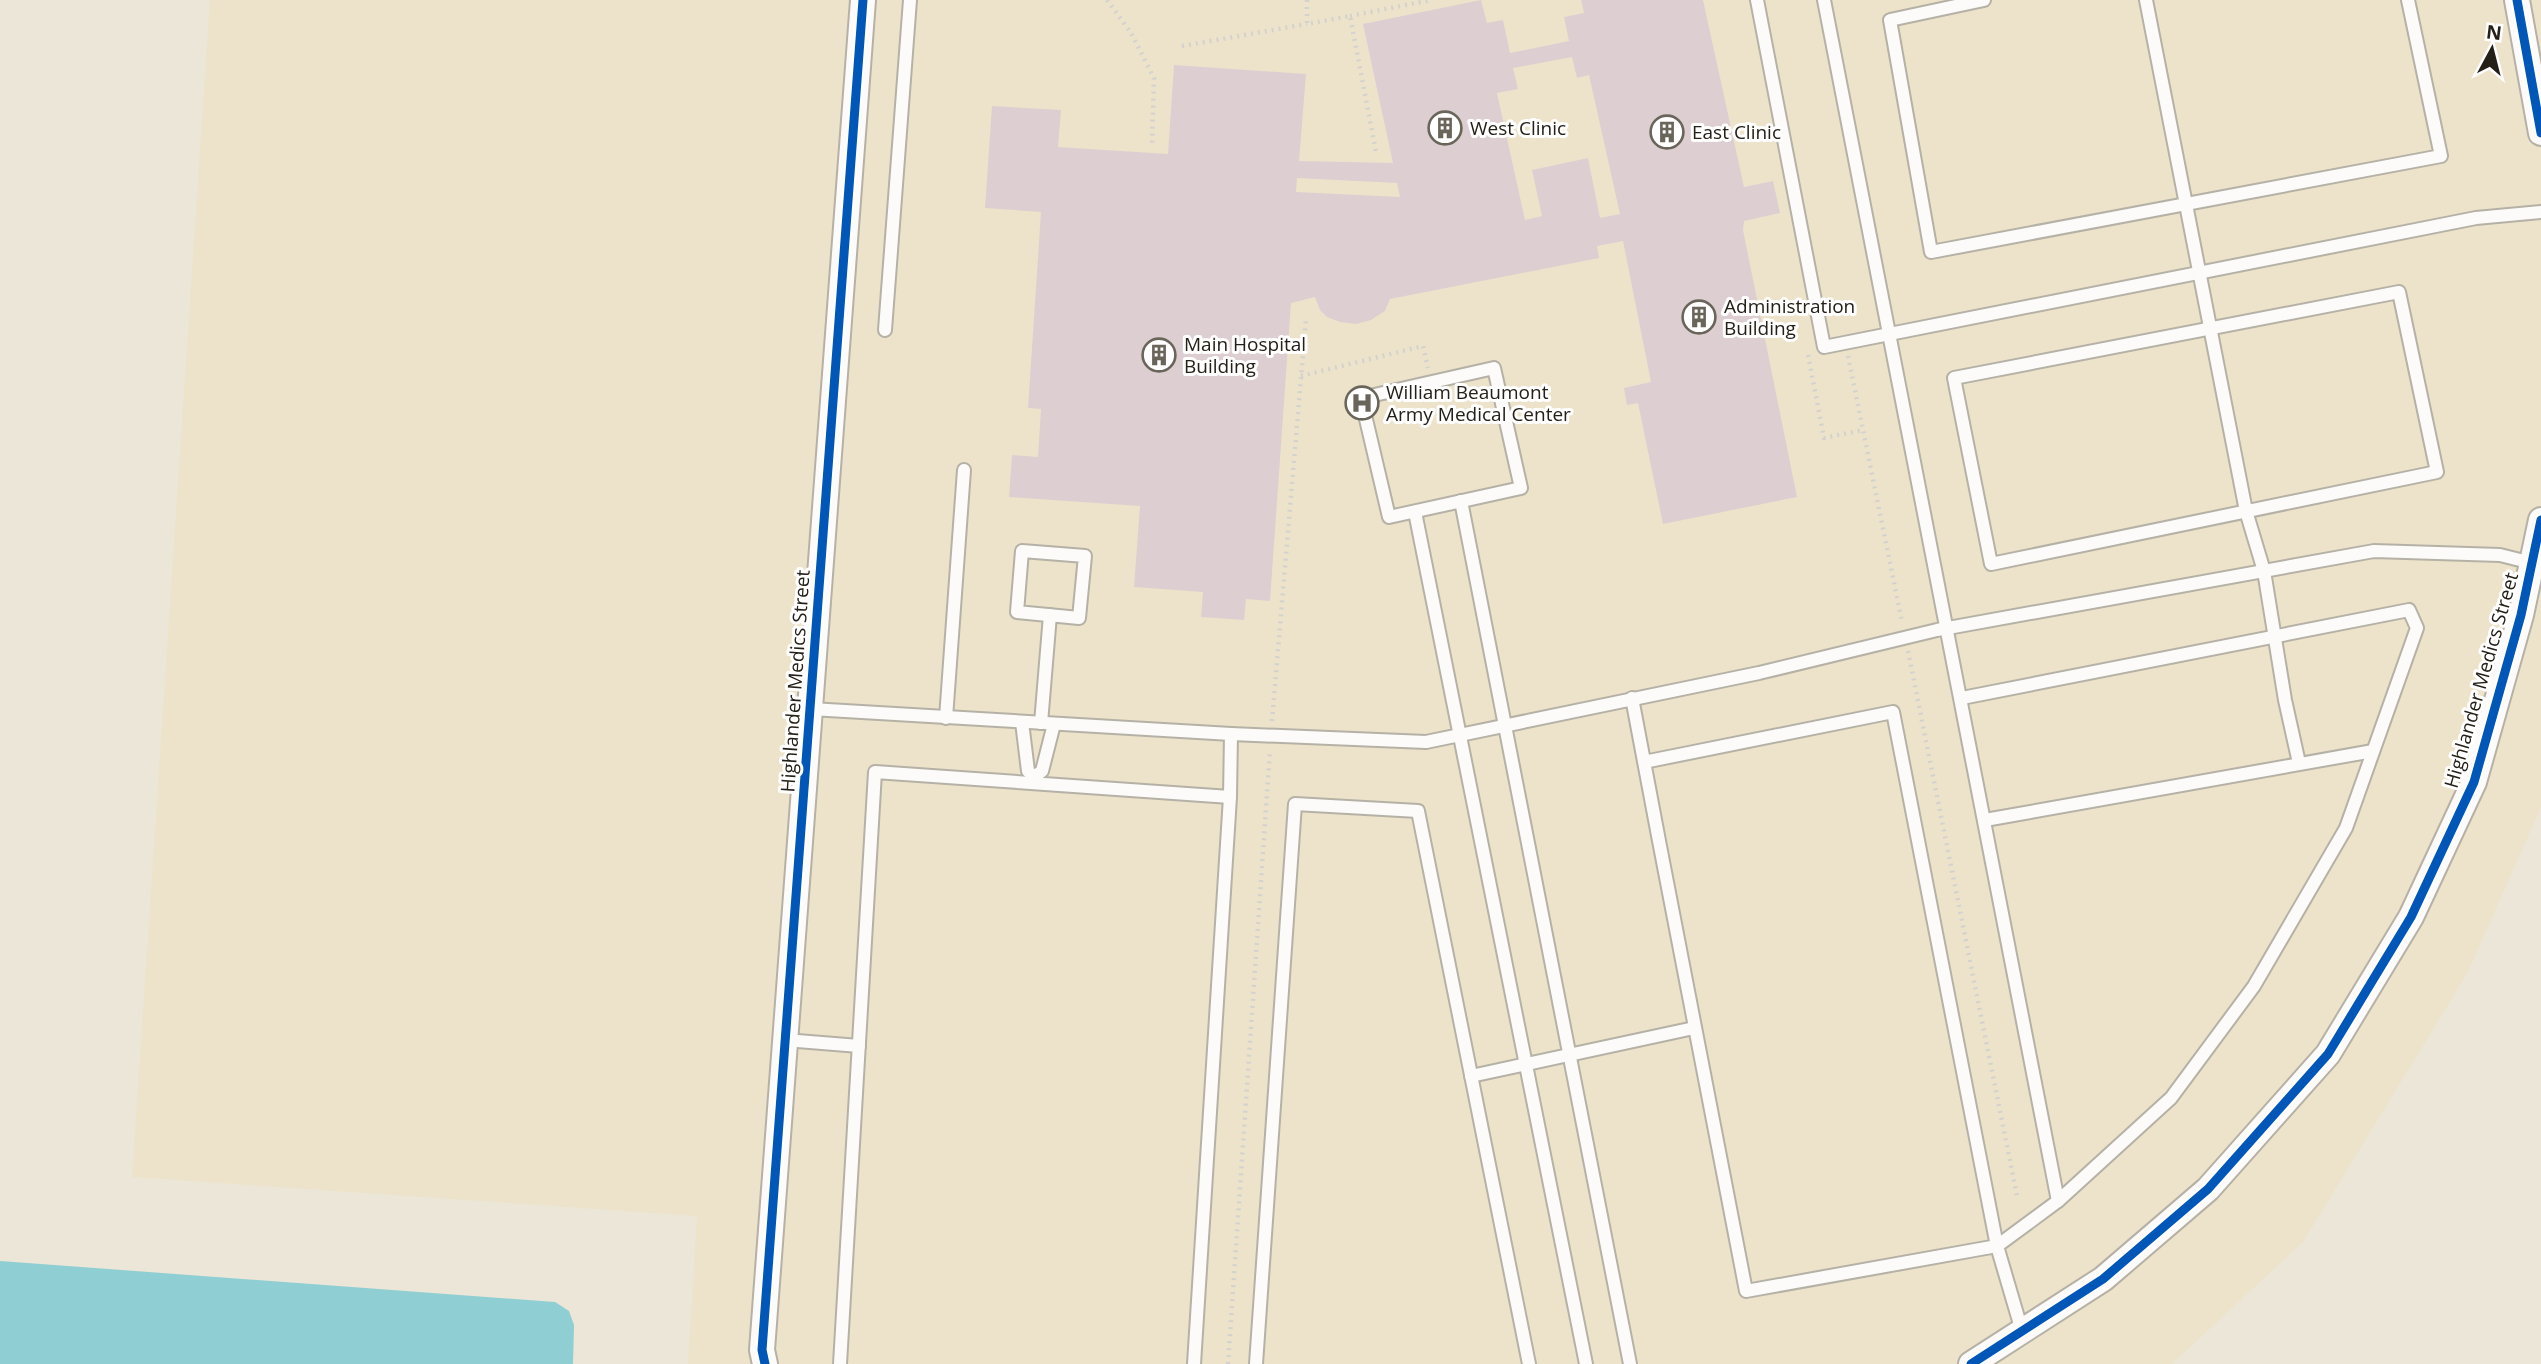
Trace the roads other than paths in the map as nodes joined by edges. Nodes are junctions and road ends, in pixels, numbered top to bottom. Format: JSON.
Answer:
{"nodes":[{"id":1,"x":863,"y":0,"type":"edge"},
{"id":2,"x":910,"y":0,"type":"edge"},
{"id":3,"x":1757,"y":0,"type":"edge"},
{"id":4,"x":1824,"y":0,"type":"edge"},
{"id":5,"x":1984,"y":0,"type":"edge"},
{"id":6,"x":2146,"y":0,"type":"edge"},
{"id":7,"x":2408,"y":0,"type":"edge"},
{"id":8,"x":2517,"y":0,"type":"edge"},
{"id":9,"x":2541,"y":133,"type":"edge"},
{"id":10,"x":2187,"y":202,"type":"junction"},
{"id":11,"x":2541,"y":212,"type":"edge"},
{"id":12,"x":2201,"y":273,"type":"junction"},
{"id":13,"x":2211,"y":329,"type":"junction"},
{"id":14,"x":884,"y":330,"type":"dead end"},
{"id":15,"x":1890,"y":335,"type":"junction"},
{"id":16,"x":964,"y":470,"type":"dead end"},
{"id":17,"x":1461,"y":501,"type":"junction"},
{"id":18,"x":2246,"y":511,"type":"junction"},
{"id":19,"x":1415,"y":512,"type":"junction"},
{"id":20,"x":2541,"y":520,"type":"edge"},
{"id":21,"x":2537,"y":565,"type":"edge"},
{"id":22,"x":2264,"y":571,"type":"junction"},
{"id":23,"x":1050,"y":615,"type":"junction"},
{"id":24,"x":1948,"y":628,"type":"junction"},
{"id":25,"x":2275,"y":638,"type":"junction"},
{"id":26,"x":1632,"y":698,"type":"junction"},
{"id":27,"x":1962,"y":698,"type":"junction"},
{"id":28,"x":811,"y":709,"type":"junction"},
{"id":29,"x":946,"y":718,"type":"junction"},
{"id":30,"x":1022,"y":722,"type":"junction"},
{"id":31,"x":1048,"y":723,"type":"junction"},
{"id":32,"x":1504,"y":725,"type":"junction"},
{"id":33,"x":1231,"y":734,"type":"junction"},
{"id":34,"x":1460,"y":734,"type":"junction"},
{"id":35,"x":2373,"y":751,"type":"junction"},
{"id":36,"x":1644,"y":762,"type":"junction"},
{"id":37,"x":2299,"y":763,"type":"junction"},
{"id":38,"x":1034,"y":780,"type":"junction"},
{"id":39,"x":1230,"y":797,"type":"junction"},
{"id":40,"x":1985,"y":820,"type":"junction"},
{"id":41,"x":1694,"y":1028,"type":"junction"},
{"id":42,"x":785,"y":1040,"type":"junction"},
{"id":43,"x":859,"y":1045,"type":"junction"},
{"id":44,"x":1569,"y":1053,"type":"junction"},
{"id":45,"x":1525,"y":1063,"type":"junction"},
{"id":46,"x":1471,"y":1076,"type":"junction"},
{"id":47,"x":2058,"y":1201,"type":"junction"},
{"id":48,"x":1997,"y":1246,"type":"junction"},
{"id":49,"x":2022,"y":1331,"type":"junction"},
{"id":50,"x":765,"y":1364,"type":"edge"},
{"id":51,"x":840,"y":1364,"type":"edge"},
{"id":52,"x":1194,"y":1364,"type":"edge"},
{"id":53,"x":1256,"y":1364,"type":"edge"},
{"id":54,"x":1529,"y":1364,"type":"edge"},
{"id":55,"x":1586,"y":1364,"type":"edge"},
{"id":56,"x":1630,"y":1364,"type":"edge"},
{"id":57,"x":1971,"y":1364,"type":"edge"}],
"edges":[{"from":1,"to":28,"type":"street","name":"Highlander Medics Street"},
{"from":2,"to":14,"type":"lane"},
{"from":3,"to":15,"type":"lane"},
{"from":4,"to":15,"type":"lane"},
{"from":5,"to":10,"type":"lane"},
{"from":6,"to":10,"type":"lane"},
{"from":7,"to":10,"type":"lane"},
{"from":8,"to":9,"type":"street"},
{"from":10,"to":12,"type":"lane"},
{"from":11,"to":12,"type":"lane"},
{"from":12,"to":13,"type":"lane"},
{"from":12,"to":15,"type":"lane"},
{"from":13,"to":18,"type":"lane"},
{"from":13,"to":18,"type":"lane"},
{"from":13,"to":18,"type":"lane"},
{"from":15,"to":24,"type":"lane"},
{"from":16,"to":29,"type":"lane"},
{"from":17,"to":19,"type":"lane"},
{"from":17,"to":19,"type":"lane"},
{"from":17,"to":32,"type":"lane"},
{"from":18,"to":22,"type":"lane"},
{"from":19,"to":34,"type":"lane"},
{"from":20,"to":21,"type":"street","name":"Highlander Medics Street"},
{"from":21,"to":22,"type":"lane"},
{"from":21,"to":49,"type":"street","name":"Highlander Medics Street"},
{"from":22,"to":24,"type":"lane"},
{"from":22,"to":25,"type":"lane"},
{"from":23,"to":23,"type":"lane"},
{"from":23,"to":31,"type":"lane"},
{"from":24,"to":26,"type":"lane"},
{"from":24,"to":27,"type":"lane"},
{"from":25,"to":27,"type":"lane"},
{"from":25,"to":35,"type":"lane"},
{"from":25,"to":37,"type":"lane"},
{"from":26,"to":32,"type":"lane"},
{"from":26,"to":36,"type":"lane"},
{"from":27,"to":40,"type":"lane"},
{"from":28,"to":29,"type":"lane"},
{"from":28,"to":42,"type":"street","name":"Highlander Medics Street"},
{"from":29,"to":30,"type":"lane"},
{"from":30,"to":31,"type":"lane"},
{"from":30,"to":38,"type":"lane"},
{"from":31,"to":33,"type":"lane"},
{"from":31,"to":38,"type":"lane"},
{"from":32,"to":34,"type":"lane"},
{"from":32,"to":44,"type":"lane"},
{"from":33,"to":34,"type":"lane"},
{"from":33,"to":39,"type":"lane"},
{"from":34,"to":45,"type":"lane"},
{"from":35,"to":37,"type":"lane"},
{"from":35,"to":47,"type":"lane"},
{"from":36,"to":41,"type":"lane"},
{"from":36,"to":48,"type":"lane"},
{"from":37,"to":40,"type":"lane"},
{"from":38,"to":39,"type":"lane"},
{"from":38,"to":43,"type":"lane"},
{"from":39,"to":52,"type":"lane"},
{"from":40,"to":47,"type":"lane"},
{"from":41,"to":44,"type":"lane"},
{"from":41,"to":48,"type":"lane"},
{"from":42,"to":43,"type":"lane"},
{"from":42,"to":50,"type":"street","name":"Highlander Medics Street"},
{"from":43,"to":51,"type":"lane"},
{"from":44,"to":45,"type":"lane"},
{"from":44,"to":56,"type":"lane"},
{"from":45,"to":46,"type":"lane"},
{"from":45,"to":55,"type":"lane"},
{"from":46,"to":53,"type":"lane"},
{"from":46,"to":54,"type":"lane"},
{"from":47,"to":48,"type":"lane"},
{"from":48,"to":49,"type":"lane"},
{"from":49,"to":57,"type":"street","name":"Highlander Medics Street"}]}
